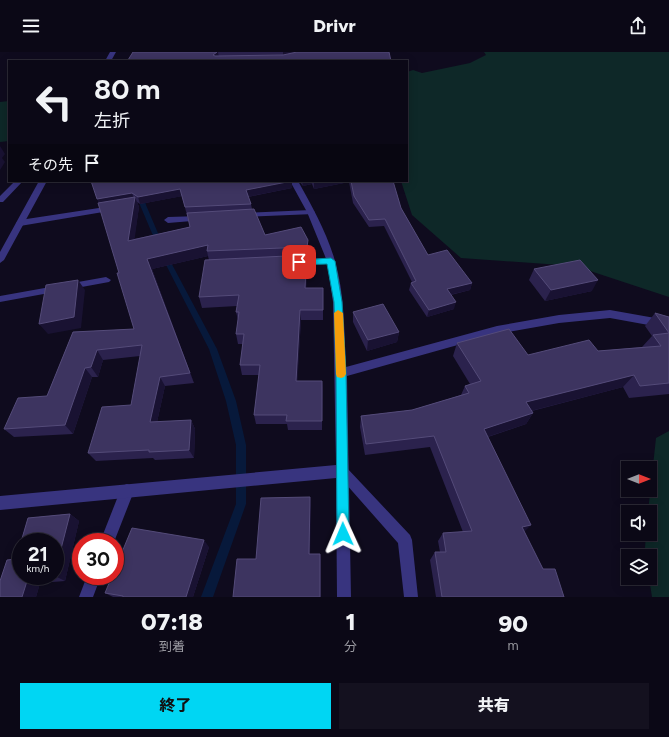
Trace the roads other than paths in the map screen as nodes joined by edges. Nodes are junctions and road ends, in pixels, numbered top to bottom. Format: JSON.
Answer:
{"nodes":[{"id":1,"x":18,"y":182,"type":"edge"},
{"id":2,"x":42,"y":182,"type":"edge"},
{"id":3,"x":295,"y":182,"type":"edge"},
{"id":4,"x":0,"y":200,"type":"edge"},
{"id":5,"x":120,"y":206,"type":"edge"},
{"id":6,"x":311,"y":212,"type":"junction"},
{"id":7,"x":232,"y":216,"type":"edge"},
{"id":8,"x":208,"y":217,"type":"edge"},
{"id":9,"x":168,"y":220,"type":"dead end"},
{"id":10,"x":20,"y":223,"type":"junction"},
{"id":11,"x":0,"y":260,"type":"edge"},
{"id":12,"x":331,"y":261,"type":"junction"},
{"id":13,"x":284,"y":263,"type":"edge"},
{"id":14,"x":106,"y":280,"type":"dead end"},
{"id":15,"x":0,"y":299,"type":"edge"},
{"id":16,"x":669,"y":327,"type":"edge"},
{"id":17,"x":341,"y":373,"type":"junction"},
{"id":18,"x":342,"y":471,"type":"junction"},
{"id":19,"x":127,"y":492,"type":"junction"},
{"id":20,"x":0,"y":503,"type":"edge"},
{"id":21,"x":111,"y":533,"type":"edge"},
{"id":22,"x":91,"y":585,"type":"edge"},
{"id":23,"x":86,"y":597,"type":"edge"},
{"id":24,"x":344,"y":597,"type":"edge"},
{"id":25,"x":411,"y":597,"type":"edge"}],
"edges":[{"from":1,"to":4,"type":"street"},
{"from":2,"to":10,"type":"street"},
{"from":3,"to":6,"type":"street"},
{"from":5,"to":10,"type":"street"},
{"from":6,"to":7,"type":"street"},
{"from":6,"to":12,"type":"street"},
{"from":8,"to":9,"type":"street"},
{"from":10,"to":11,"type":"street"},
{"from":12,"to":13,"type":"street"},
{"from":12,"to":17,"type":"street"},
{"from":14,"to":15,"type":"street"},
{"from":16,"to":17,"type":"street"},
{"from":17,"to":18,"type":"street"},
{"from":18,"to":19,"type":"street"},
{"from":18,"to":24,"type":"street"},
{"from":18,"to":25,"type":"street"},
{"from":19,"to":20,"type":"street"},
{"from":19,"to":21,"type":"street"},
{"from":22,"to":23,"type":"street"}]}
